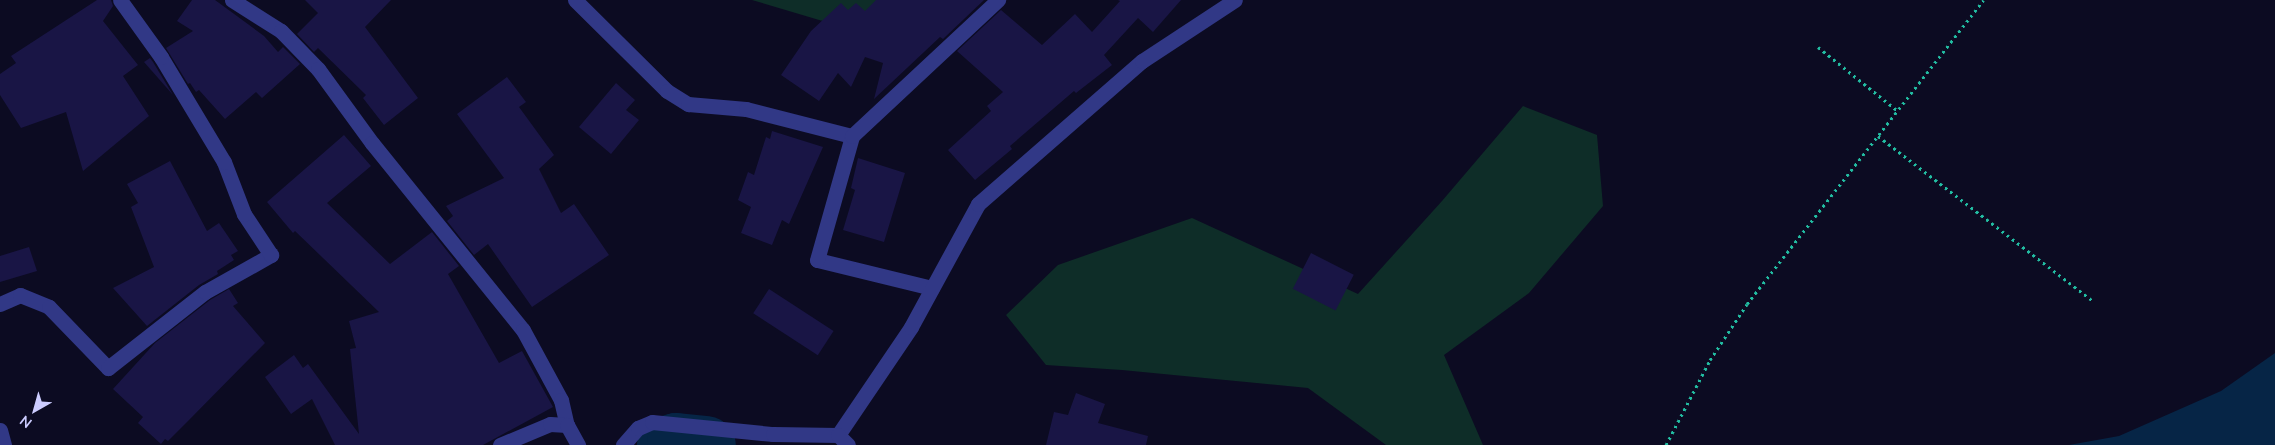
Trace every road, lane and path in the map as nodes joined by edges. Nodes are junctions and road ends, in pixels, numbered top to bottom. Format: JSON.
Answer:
{"nodes":[{"id":1,"x":120,"y":0,"type":"edge"},
{"id":2,"x":232,"y":0,"type":"edge"},
{"id":3,"x":575,"y":0,"type":"edge"},
{"id":4,"x":998,"y":0,"type":"edge"},
{"id":5,"x":1235,"y":0,"type":"edge"},
{"id":6,"x":1984,"y":0,"type":"edge"},
{"id":7,"x":1818,"y":46,"type":"dead end"},
{"id":8,"x":1898,"y":111,"type":"junction"},
{"id":9,"x":852,"y":136,"type":"junction"},
{"id":10,"x":1878,"y":136,"type":"junction"},
{"id":11,"x":932,"y":288,"type":"junction"},
{"id":12,"x":2094,"y":302,"type":"dead end"},
{"id":13,"x":0,"y":304,"type":"edge"},
{"id":14,"x":567,"y":425,"type":"junction"},
{"id":15,"x":0,"y":430,"type":"edge"},
{"id":16,"x":843,"y":440,"type":"edge"},
{"id":17,"x":4,"y":445,"type":"edge"},
{"id":18,"x":500,"y":445,"type":"edge"},
{"id":19,"x":578,"y":445,"type":"edge"},
{"id":20,"x":623,"y":445,"type":"edge"},
{"id":21,"x":1666,"y":445,"type":"edge"}],
"edges":[{"from":1,"to":13,"type":"street"},
{"from":2,"to":14,"type":"street"},
{"from":3,"to":9,"type":"street"},
{"from":4,"to":9,"type":"street"},
{"from":5,"to":11,"type":"street"},
{"from":6,"to":8,"type":"path"},
{"from":7,"to":8,"type":"path"},
{"from":8,"to":10,"type":"path"},
{"from":9,"to":11,"type":"street"},
{"from":10,"to":12,"type":"path"},
{"from":10,"to":21,"type":"path"},
{"from":11,"to":16,"type":"street"},
{"from":14,"to":18,"type":"street"},
{"from":14,"to":19,"type":"street"},
{"from":15,"to":17,"type":"street"},
{"from":16,"to":20,"type":"street"}]}
